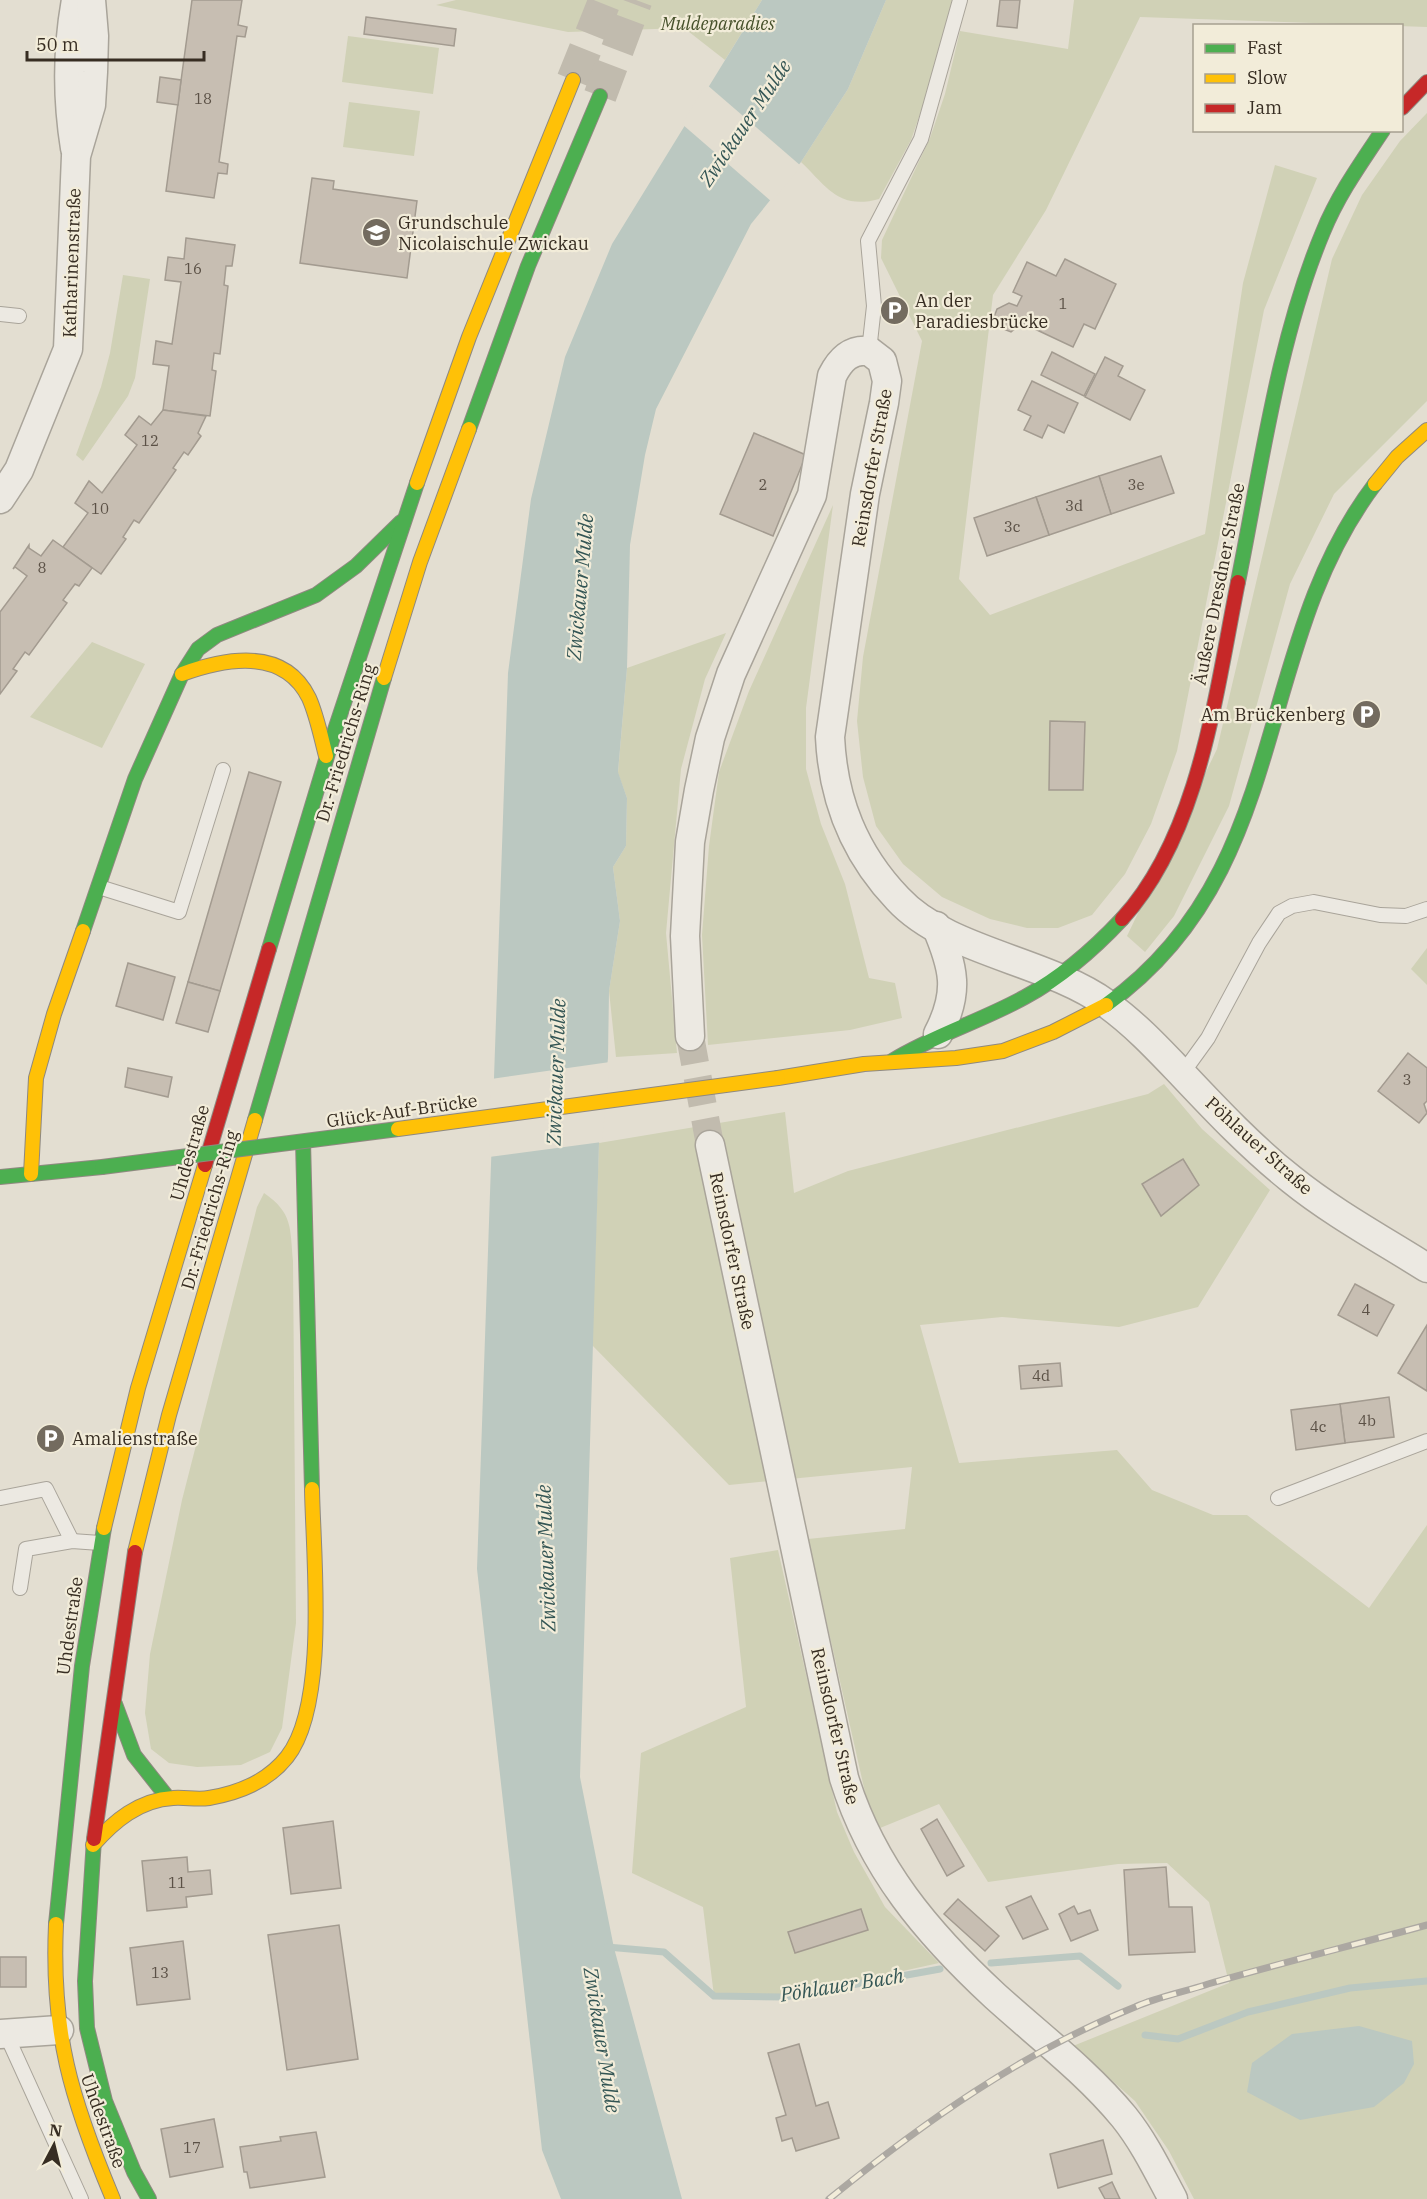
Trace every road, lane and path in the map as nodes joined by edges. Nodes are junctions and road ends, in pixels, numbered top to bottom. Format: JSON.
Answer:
{"nodes":[{"id":1,"x":76,"y":0,"type":"edge"},
{"id":2,"x":91,"y":0,"type":"edge"},
{"id":3,"x":960,"y":0,"type":"edge"},
{"id":4,"x":573,"y":80,"type":"tunnel mouth"},
{"id":5,"x":1427,"y":82,"type":"edge"},
{"id":6,"x":600,"y":96,"type":"tunnel mouth"},
{"id":7,"x":1403,"y":106,"type":"edge"},
{"id":8,"x":1382,"y":132,"type":"edge"},
{"id":9,"x":76,"y":156,"type":"junction"},
{"id":10,"x":0,"y":314,"type":"edge"},
{"id":11,"x":19,"y":316,"type":"dead end"},
{"id":12,"x":869,"y":351,"type":"junction"},
{"id":13,"x":1427,"y":430,"type":"edge"},
{"id":14,"x":0,"y":499,"type":"edge"},
{"id":15,"x":404,"y":518,"type":"junction"},
{"id":16,"x":182,"y":674,"type":"junction"},
{"id":17,"x":326,"y":756,"type":"junction"},
{"id":18,"x":224,"y":770,"type":"dead end"},
{"id":19,"x":99,"y":887,"type":"junction"},
{"id":20,"x":1427,"y":909,"type":"edge"},
{"id":21,"x":936,"y":926,"type":"junction"},
{"id":22,"x":1058,"y":975,"type":"junction"},
{"id":23,"x":1107,"y":1004,"type":"junction"},
{"id":24,"x":938,"y":1034,"type":"junction"},
{"id":25,"x":690,"y":1036,"type":"tunnel mouth"},
{"id":26,"x":892,"y":1061,"type":"junction"},
{"id":27,"x":234,"y":1067,"type":"joint"},
{"id":28,"x":1182,"y":1074,"type":"junction"},
{"id":29,"x":778,"y":1078,"type":"joint"},
{"id":30,"x":303,"y":1142,"type":"junction"},
{"id":31,"x":710,"y":1145,"type":"tunnel mouth"},
{"id":32,"x":31,"y":1174,"type":"junction"},
{"id":33,"x":0,"y":1178,"type":"edge"},
{"id":34,"x":1427,"y":1268,"type":"edge"},
{"id":35,"x":170,"y":1415,"type":"joint"},
{"id":36,"x":1427,"y":1442,"type":"edge"},
{"id":37,"x":0,"y":1498,"type":"edge"},
{"id":38,"x":1278,"y":1498,"type":"dead end"},
{"id":39,"x":72,"y":1541,"type":"junction"},
{"id":40,"x":100,"y":1543,"type":"junction"},
{"id":41,"x":20,"y":1588,"type":"dead end"},
{"id":42,"x":113,"y":1696,"type":"junction"},
{"id":43,"x":168,"y":1798,"type":"junction"},
{"id":44,"x":93,"y":1845,"type":"junction"},
{"id":45,"x":59,"y":2030,"type":"junction"},
{"id":46,"x":3,"y":2034,"type":"edge"},
{"id":47,"x":81,"y":2199,"type":"edge"},
{"id":48,"x":112,"y":2199,"type":"edge"},
{"id":49,"x":149,"y":2199,"type":"edge"},
{"id":50,"x":1173,"y":2199,"type":"edge"}],
"edges":[{"from":1,"to":9,"type":"street","name":"Katharinenstraße"},
{"from":2,"to":9,"type":"street","name":"Katharinenstraße"},
{"from":3,"to":12,"type":"lane"},
{"from":4,"to":15,"type":"main road","name":"Dr.-Friedrichs-Ring"},
{"from":5,"to":7,"type":"main road"},
{"from":6,"to":35,"type":"main road","name":"Dr.-Friedrichs-Ring"},
{"from":8,"to":22,"type":"main road","name":"Äußere Dresdner Straße"},
{"from":9,"to":14,"type":"street","name":"Katharinenstraße"},
{"from":10,"to":11,"type":"lane"},
{"from":12,"to":21,"type":"street","name":"Reinsdorfer Straße"},
{"from":12,"to":25,"type":"street"},
{"from":13,"to":23,"type":"main road","name":"Äußere Dresdner Straße"},
{"from":15,"to":16,"type":"main road"},
{"from":15,"to":17,"type":"main road","name":"Dr.-Friedrichs-Ring"},
{"from":16,"to":17,"type":"main road"},
{"from":16,"to":19,"type":"main road"},
{"from":17,"to":27,"type":"main road","name":"Dr.-Friedrichs-Ring"},
{"from":18,"to":19,"type":"lane"},
{"from":19,"to":32,"type":"main road"},
{"from":20,"to":28,"type":"lane"},
{"from":21,"to":22,"type":"street","name":"Reinsdorfer Straße"},
{"from":21,"to":24,"type":"street"},
{"from":22,"to":23,"type":"street","name":"Reinsdorfer Straße"},
{"from":22,"to":24,"type":"main road","name":"Äußere Dresdner Straße"},
{"from":23,"to":26,"type":"main road","name":"Äußere Dresdner Straße"},
{"from":23,"to":28,"type":"street","name":"Pöhlauer Straße"},
{"from":24,"to":26,"type":"main road","name":"Äußere Dresdner Straße"},
{"from":26,"to":29,"type":"main road","name":"Äußere Dresdner Straße"},
{"from":27,"to":40,"type":"main road","name":"Uhdestraße"},
{"from":28,"to":34,"type":"street","name":"Pöhlauer Straße"},
{"from":29,"to":30,"type":"main road","name":"Glück-Auf-Brücke","bridge":true},
{"from":30,"to":32,"type":"main road","name":"Glück-Auf-Brücke","bridge":true},
{"from":30,"to":43,"type":"main road"},
{"from":31,"to":50,"type":"street","name":"Reinsdorfer Straße"},
{"from":32,"to":33,"type":"main road"},
{"from":35,"to":42,"type":"main road","name":"Uhdestraße"},
{"from":36,"to":38,"type":"lane"},
{"from":37,"to":39,"type":"lane"},
{"from":39,"to":40,"type":"lane"},
{"from":39,"to":41,"type":"lane"},
{"from":40,"to":45,"type":"main road","name":"Uhdestraße"},
{"from":42,"to":43,"type":"main road"},
{"from":42,"to":44,"type":"main road","name":"Uhdestraße"},
{"from":43,"to":44,"type":"main road"},
{"from":44,"to":49,"type":"main road","name":"Uhdestraße"},
{"from":45,"to":46,"type":"street"},
{"from":45,"to":48,"type":"main road","name":"Uhdestraße"},
{"from":46,"to":47,"type":"lane"}]}
